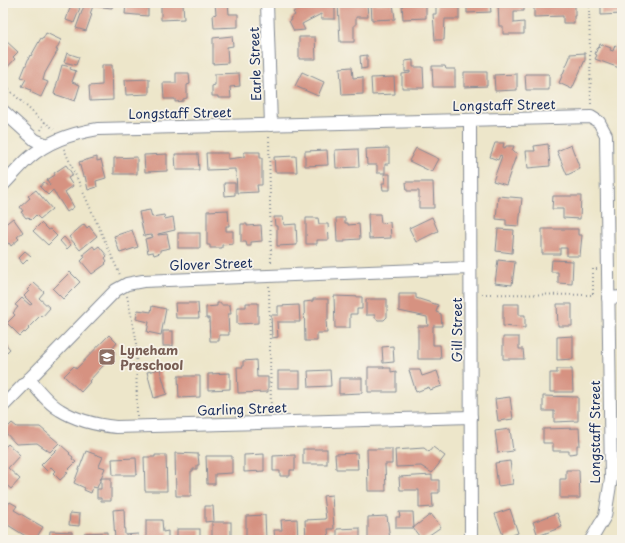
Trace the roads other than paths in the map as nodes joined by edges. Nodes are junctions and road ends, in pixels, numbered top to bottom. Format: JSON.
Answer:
{"nodes":[{"id":1,"x":267,"y":3,"type":"edge"},
{"id":2,"x":3,"y":111,"type":"edge"},
{"id":3,"x":470,"y":120,"type":"junction"},
{"id":4,"x":270,"y":128,"type":"junction"},
{"id":5,"x":47,"y":145,"type":"junction"},
{"id":6,"x":3,"y":185,"type":"edge"},
{"id":7,"x":470,"y":268,"type":"junction"},
{"id":8,"x":622,"y":297,"type":"edge"},
{"id":9,"x":608,"y":298,"type":"junction"},
{"id":10,"x":29,"y":379,"type":"junction"},
{"id":11,"x":3,"y":406,"type":"edge"},
{"id":12,"x":471,"y":417,"type":"junction"},
{"id":13,"x":471,"y":540,"type":"edge"},
{"id":14,"x":591,"y":540,"type":"edge"}],
"edges":[{"from":1,"to":4,"type":"street","name":"Earle Street"},
{"from":2,"to":5,"type":"street"},
{"from":3,"to":4,"type":"street","name":"Longstaff Street"},
{"from":3,"to":7,"type":"street","name":"Gill Street"},
{"from":3,"to":9,"type":"street","name":"Longstaff Street"},
{"from":4,"to":5,"type":"street","name":"Longstaff Street"},
{"from":5,"to":6,"type":"street","name":"Longstaff Street"},
{"from":7,"to":10,"type":"street","name":"Glover Street"},
{"from":7,"to":12,"type":"street","name":"Gill Street"},
{"from":8,"to":9,"type":"street"},
{"from":9,"to":14,"type":"street","name":"Longstaff Street"},
{"from":10,"to":11,"type":"street","name":"Glover Street"},
{"from":10,"to":12,"type":"street","name":"Garling Street"},
{"from":12,"to":13,"type":"street","name":"Gill Street"}]}
